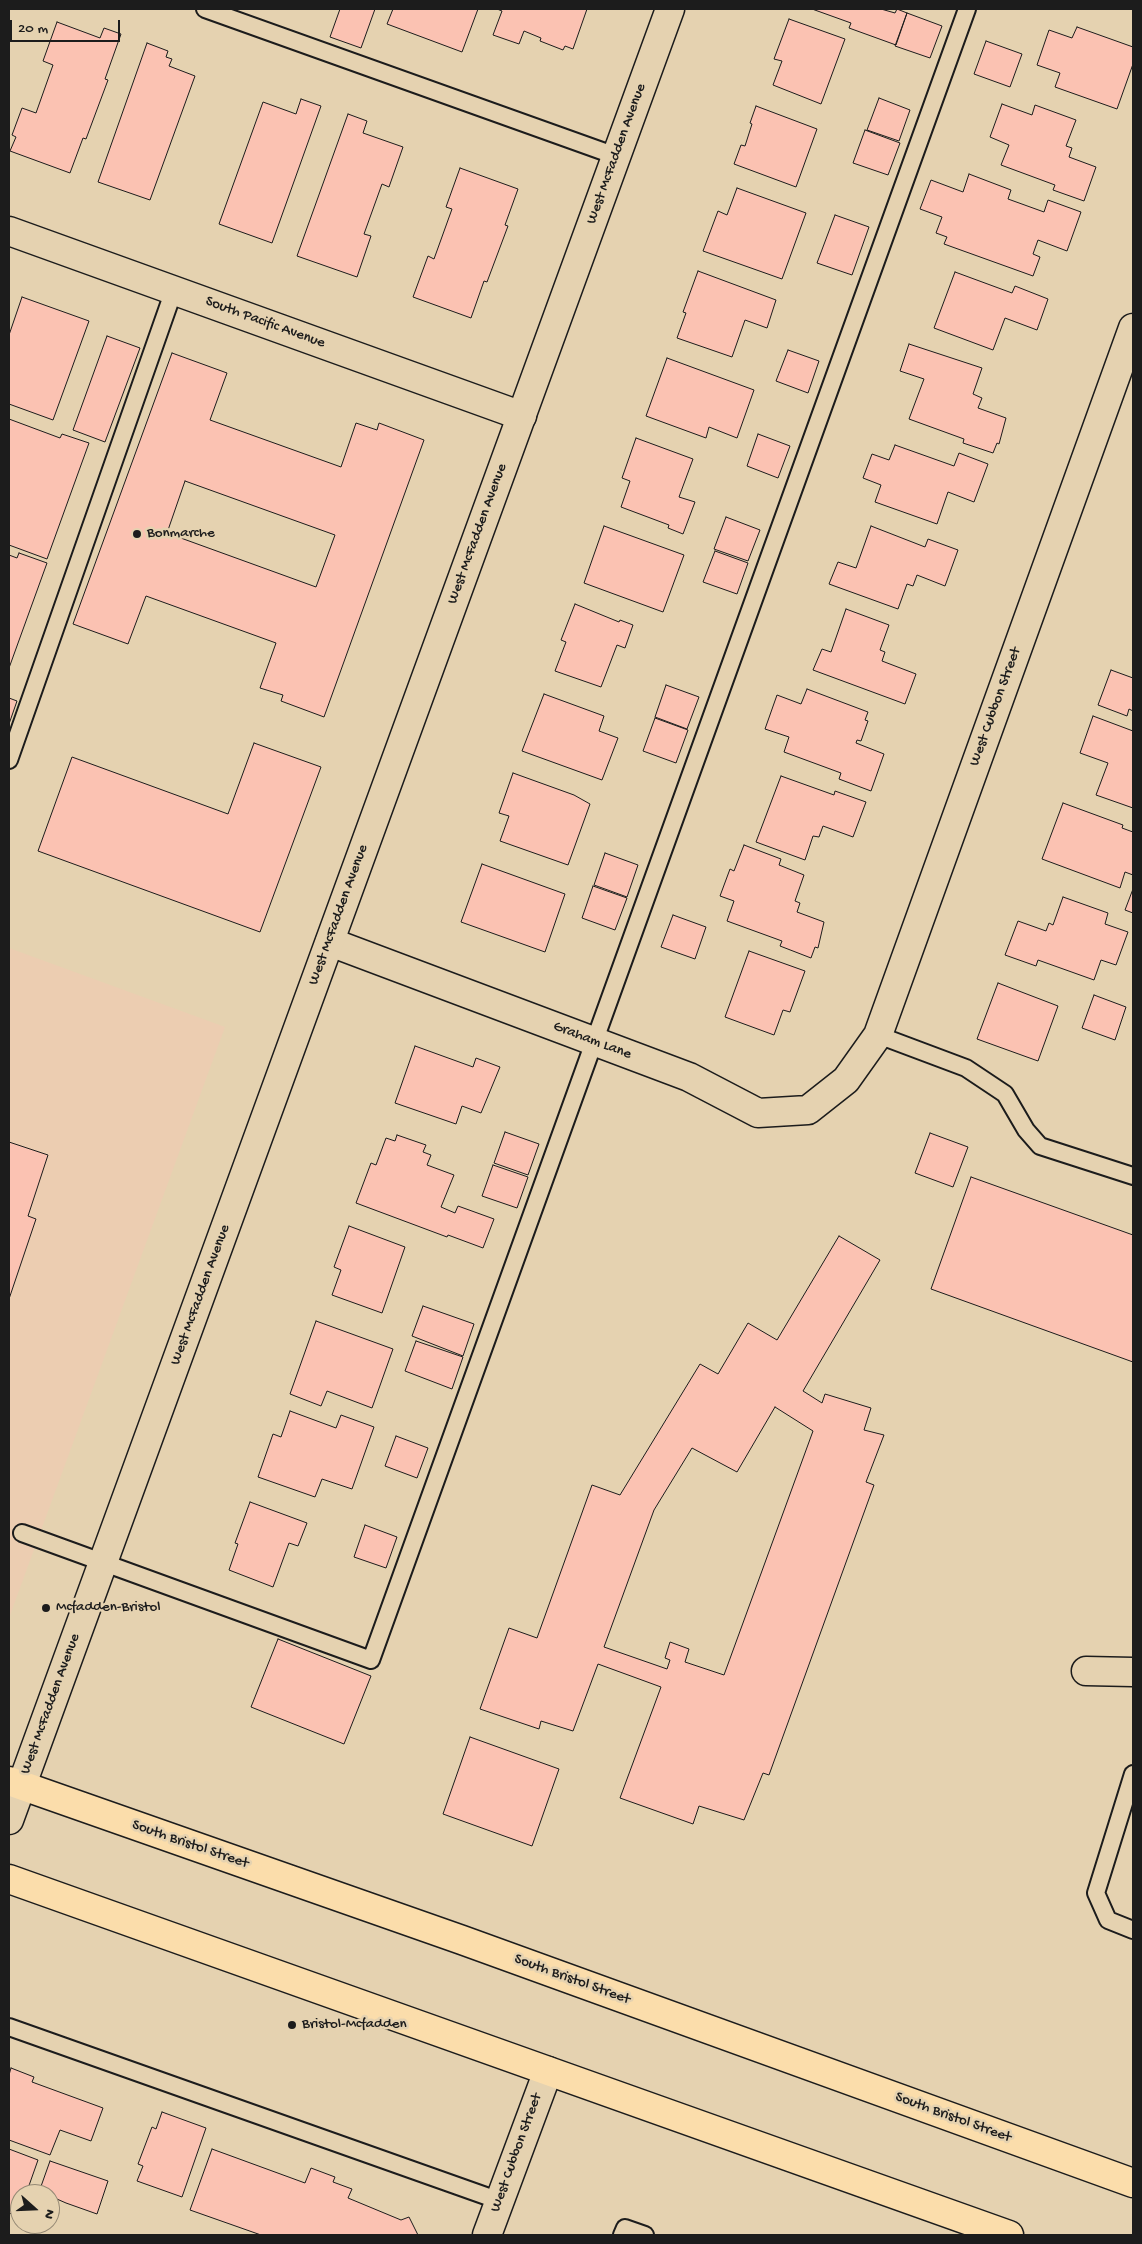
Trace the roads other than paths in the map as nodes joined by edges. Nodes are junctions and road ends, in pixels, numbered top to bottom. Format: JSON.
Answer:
{"nodes":[{"id":1,"x":205,"y":9,"type":"edge"},
{"id":2,"x":670,"y":9,"type":"edge"},
{"id":3,"x":967,"y":9,"type":"edge"},
{"id":4,"x":616,"y":156,"type":"junction"},
{"id":5,"x":9,"y":231,"type":"edge"},
{"id":6,"x":174,"y":290,"type":"junction"},
{"id":7,"x":1133,"y":328,"type":"edge"},
{"id":8,"x":522,"y":416,"type":"junction"},
{"id":9,"x":9,"y":760,"type":"edge"},
{"id":10,"x":330,"y":942,"type":"junction"},
{"id":11,"x":878,"y":1035,"type":"junction"},
{"id":12,"x":593,"y":1041,"type":"junction"},
{"id":13,"x":846,"y":1080,"type":"joint"},
{"id":14,"x":1133,"y":1176,"type":"edge"},
{"id":15,"x":22,"y":1533,"type":"dead end"},
{"id":16,"x":103,"y":1563,"type":"junction"},
{"id":17,"x":1086,"y":1671,"type":"dead end"},
{"id":18,"x":1133,"y":1672,"type":"edge"},
{"id":19,"x":1133,"y":1774,"type":"edge"},
{"id":20,"x":15,"y":1784,"type":"edge"},
{"id":21,"x":9,"y":1820,"type":"edge"},
{"id":22,"x":9,"y":1879,"type":"edge"},
{"id":23,"x":1133,"y":1930,"type":"edge"},
{"id":24,"x":9,"y":2027,"type":"edge"},
{"id":25,"x":548,"y":2071,"type":"junction"},
{"id":26,"x":1133,"y":2183,"type":"edge"},
{"id":27,"x":500,"y":2201,"type":"junction"},
{"id":28,"x":487,"y":2235,"type":"edge"},
{"id":29,"x":622,"y":2235,"type":"edge"},
{"id":30,"x":646,"y":2235,"type":"edge"},
{"id":31,"x":1008,"y":2235,"type":"edge"}],
"edges":[{"from":1,"to":4,"type":"lane"},
{"from":2,"to":4,"type":"street","name":"West McFadden Avenue"},
{"from":3,"to":12,"type":"lane"},
{"from":4,"to":8,"type":"street","name":"West McFadden Avenue"},
{"from":5,"to":6,"type":"street","name":"South Pacific Avenue"},
{"from":6,"to":8,"type":"street","name":"South Pacific Avenue"},
{"from":6,"to":9,"type":"lane"},
{"from":7,"to":11,"type":"street","name":"West Cubbon Street"},
{"from":8,"to":10,"type":"street","name":"West McFadden Avenue"},
{"from":10,"to":12,"type":"street","name":"Graham Lane"},
{"from":10,"to":16,"type":"street","name":"West McFadden Avenue"},
{"from":11,"to":13,"type":"street","name":"West Cubbon Street"},
{"from":11,"to":14,"type":"lane"},
{"from":12,"to":13,"type":"street","name":"Graham Lane"},
{"from":12,"to":16,"type":"lane"},
{"from":15,"to":16,"type":"lane"},
{"from":16,"to":20,"type":"street","name":"West McFadden Avenue"},
{"from":17,"to":18,"type":"street"},
{"from":19,"to":23,"type":"lane"},
{"from":20,"to":21,"type":"street","name":"West McFadden Avenue"},
{"from":20,"to":26,"type":"main road","name":"South Bristol Street"},
{"from":22,"to":25,"type":"main road"},
{"from":24,"to":27,"type":"lane"},
{"from":25,"to":27,"type":"street","name":"West Cubbon Street"},
{"from":25,"to":31,"type":"main road"},
{"from":27,"to":28,"type":"street","name":"West Cubbon Street"},
{"from":29,"to":30,"type":"lane"}]}
